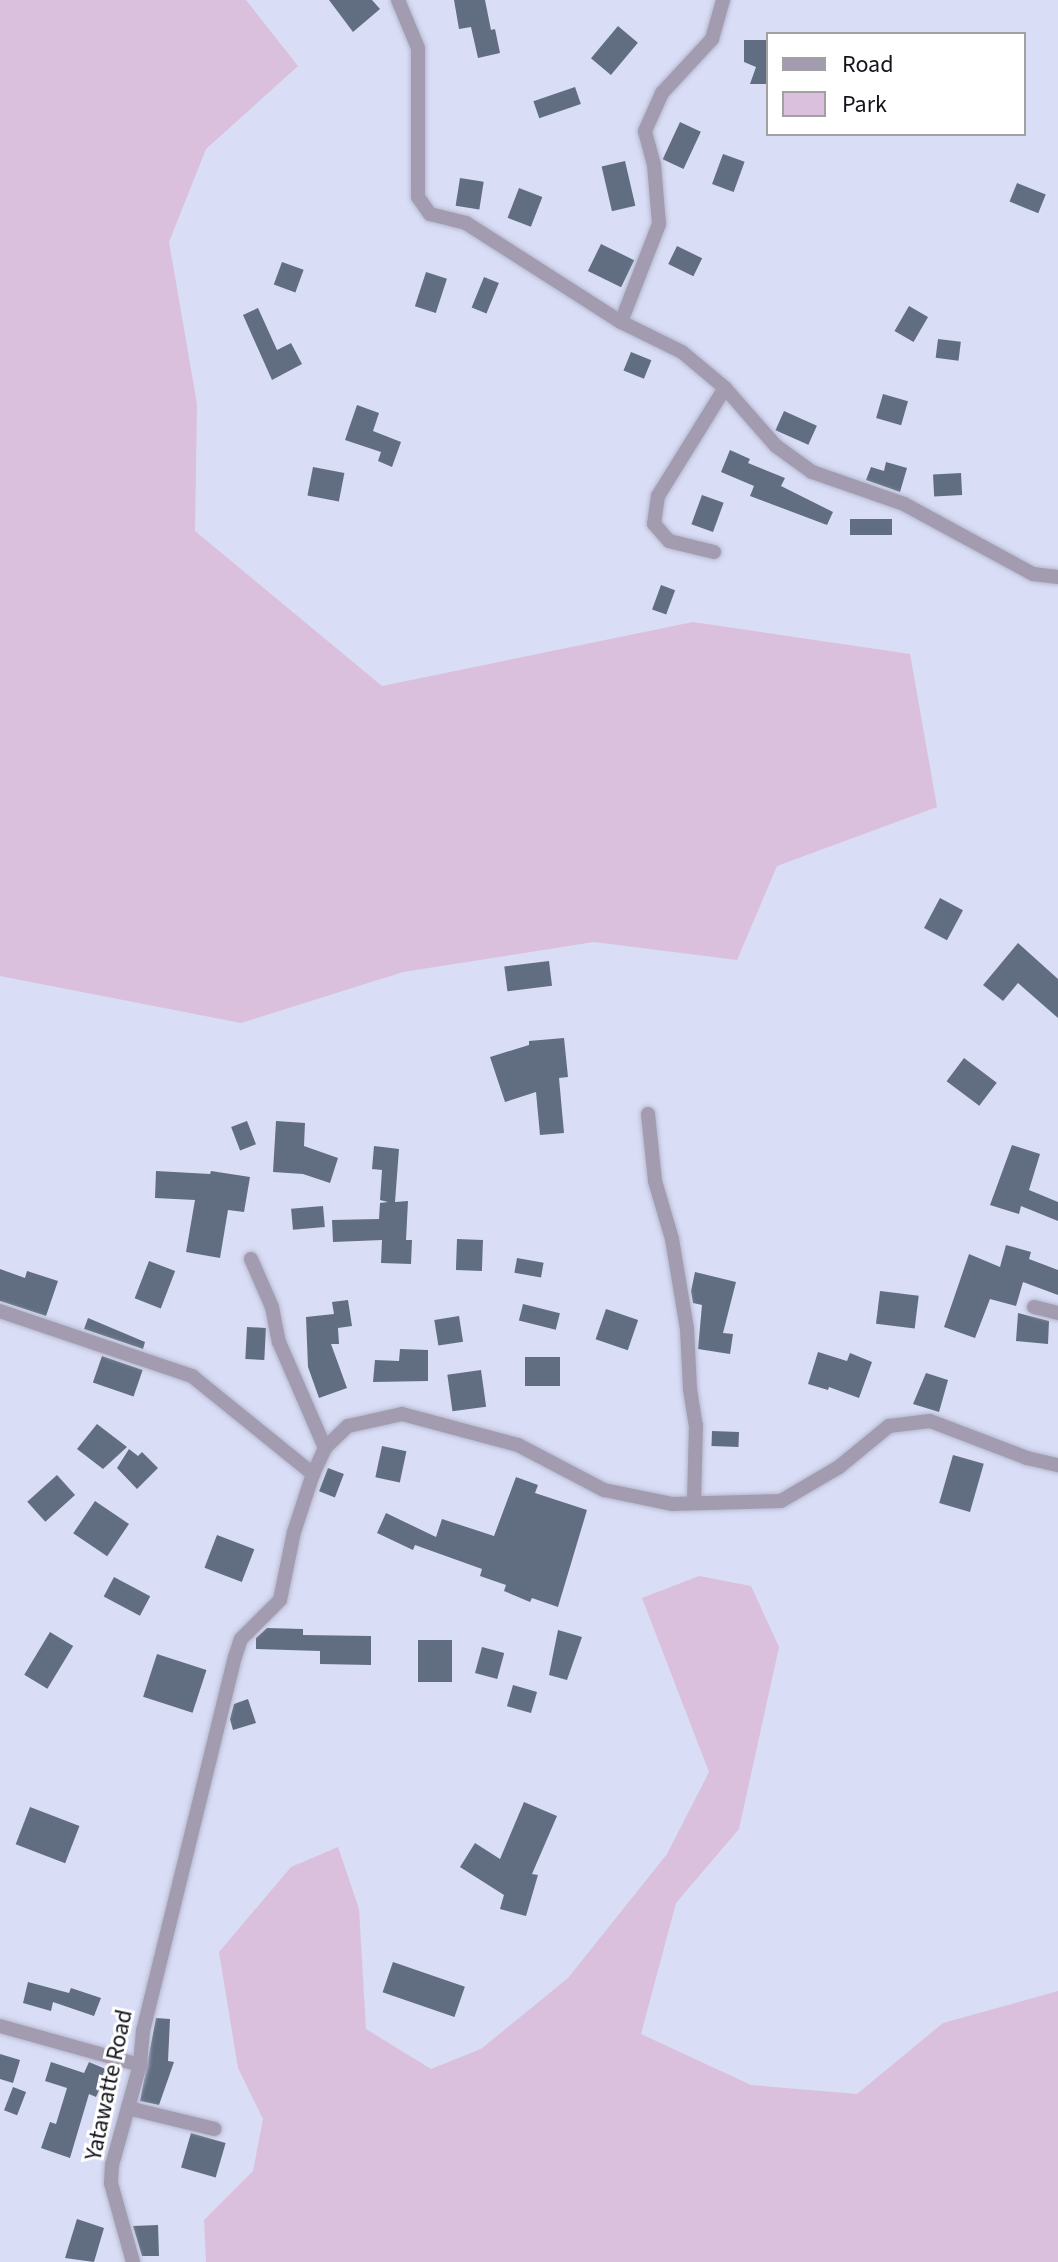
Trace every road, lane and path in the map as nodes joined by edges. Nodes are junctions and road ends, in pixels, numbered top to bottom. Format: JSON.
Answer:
{"nodes":[{"id":1,"x":398,"y":0,"type":"edge"},
{"id":2,"x":723,"y":0,"type":"edge"},
{"id":3,"x":621,"y":322,"type":"junction"},
{"id":4,"x":725,"y":388,"type":"junction"},
{"id":5,"x":714,"y":552,"type":"dead end"},
{"id":6,"x":1058,"y":577,"type":"edge"},
{"id":7,"x":648,"y":1114,"type":"dead end"},
{"id":8,"x":251,"y":1259,"type":"dead end"},
{"id":9,"x":1034,"y":1307,"type":"dead end"},
{"id":10,"x":0,"y":1311,"type":"edge"},
{"id":11,"x":1058,"y":1313,"type":"edge"},
{"id":12,"x":325,"y":1448,"type":"junction"},
{"id":13,"x":1058,"y":1465,"type":"edge"},
{"id":14,"x":313,"y":1474,"type":"junction"},
{"id":15,"x":694,"y":1503,"type":"junction"},
{"id":16,"x":0,"y":2026,"type":"edge"},
{"id":17,"x":140,"y":2065,"type":"junction"},
{"id":18,"x":128,"y":2108,"type":"junction"},
{"id":19,"x":215,"y":2129,"type":"dead end"},
{"id":20,"x":133,"y":2262,"type":"edge"}],
"edges":[{"from":1,"to":3,"type":"street"},
{"from":2,"to":3,"type":"street"},
{"from":3,"to":4,"type":"street"},
{"from":4,"to":5,"type":"street"},
{"from":4,"to":6,"type":"street"},
{"from":7,"to":15,"type":"street"},
{"from":8,"to":12,"type":"street"},
{"from":9,"to":11,"type":"street"},
{"from":10,"to":14,"type":"street"},
{"from":12,"to":14,"type":"street","name":"Yatawatte Road"},
{"from":12,"to":15,"type":"street"},
{"from":13,"to":15,"type":"street"},
{"from":14,"to":17,"type":"street","name":"Yatawatte Road"},
{"from":16,"to":17,"type":"street"},
{"from":17,"to":18,"type":"street","name":"Yatawatte Road"},
{"from":18,"to":19,"type":"street"},
{"from":18,"to":20,"type":"street","name":"Yatawatte Road"}]}
